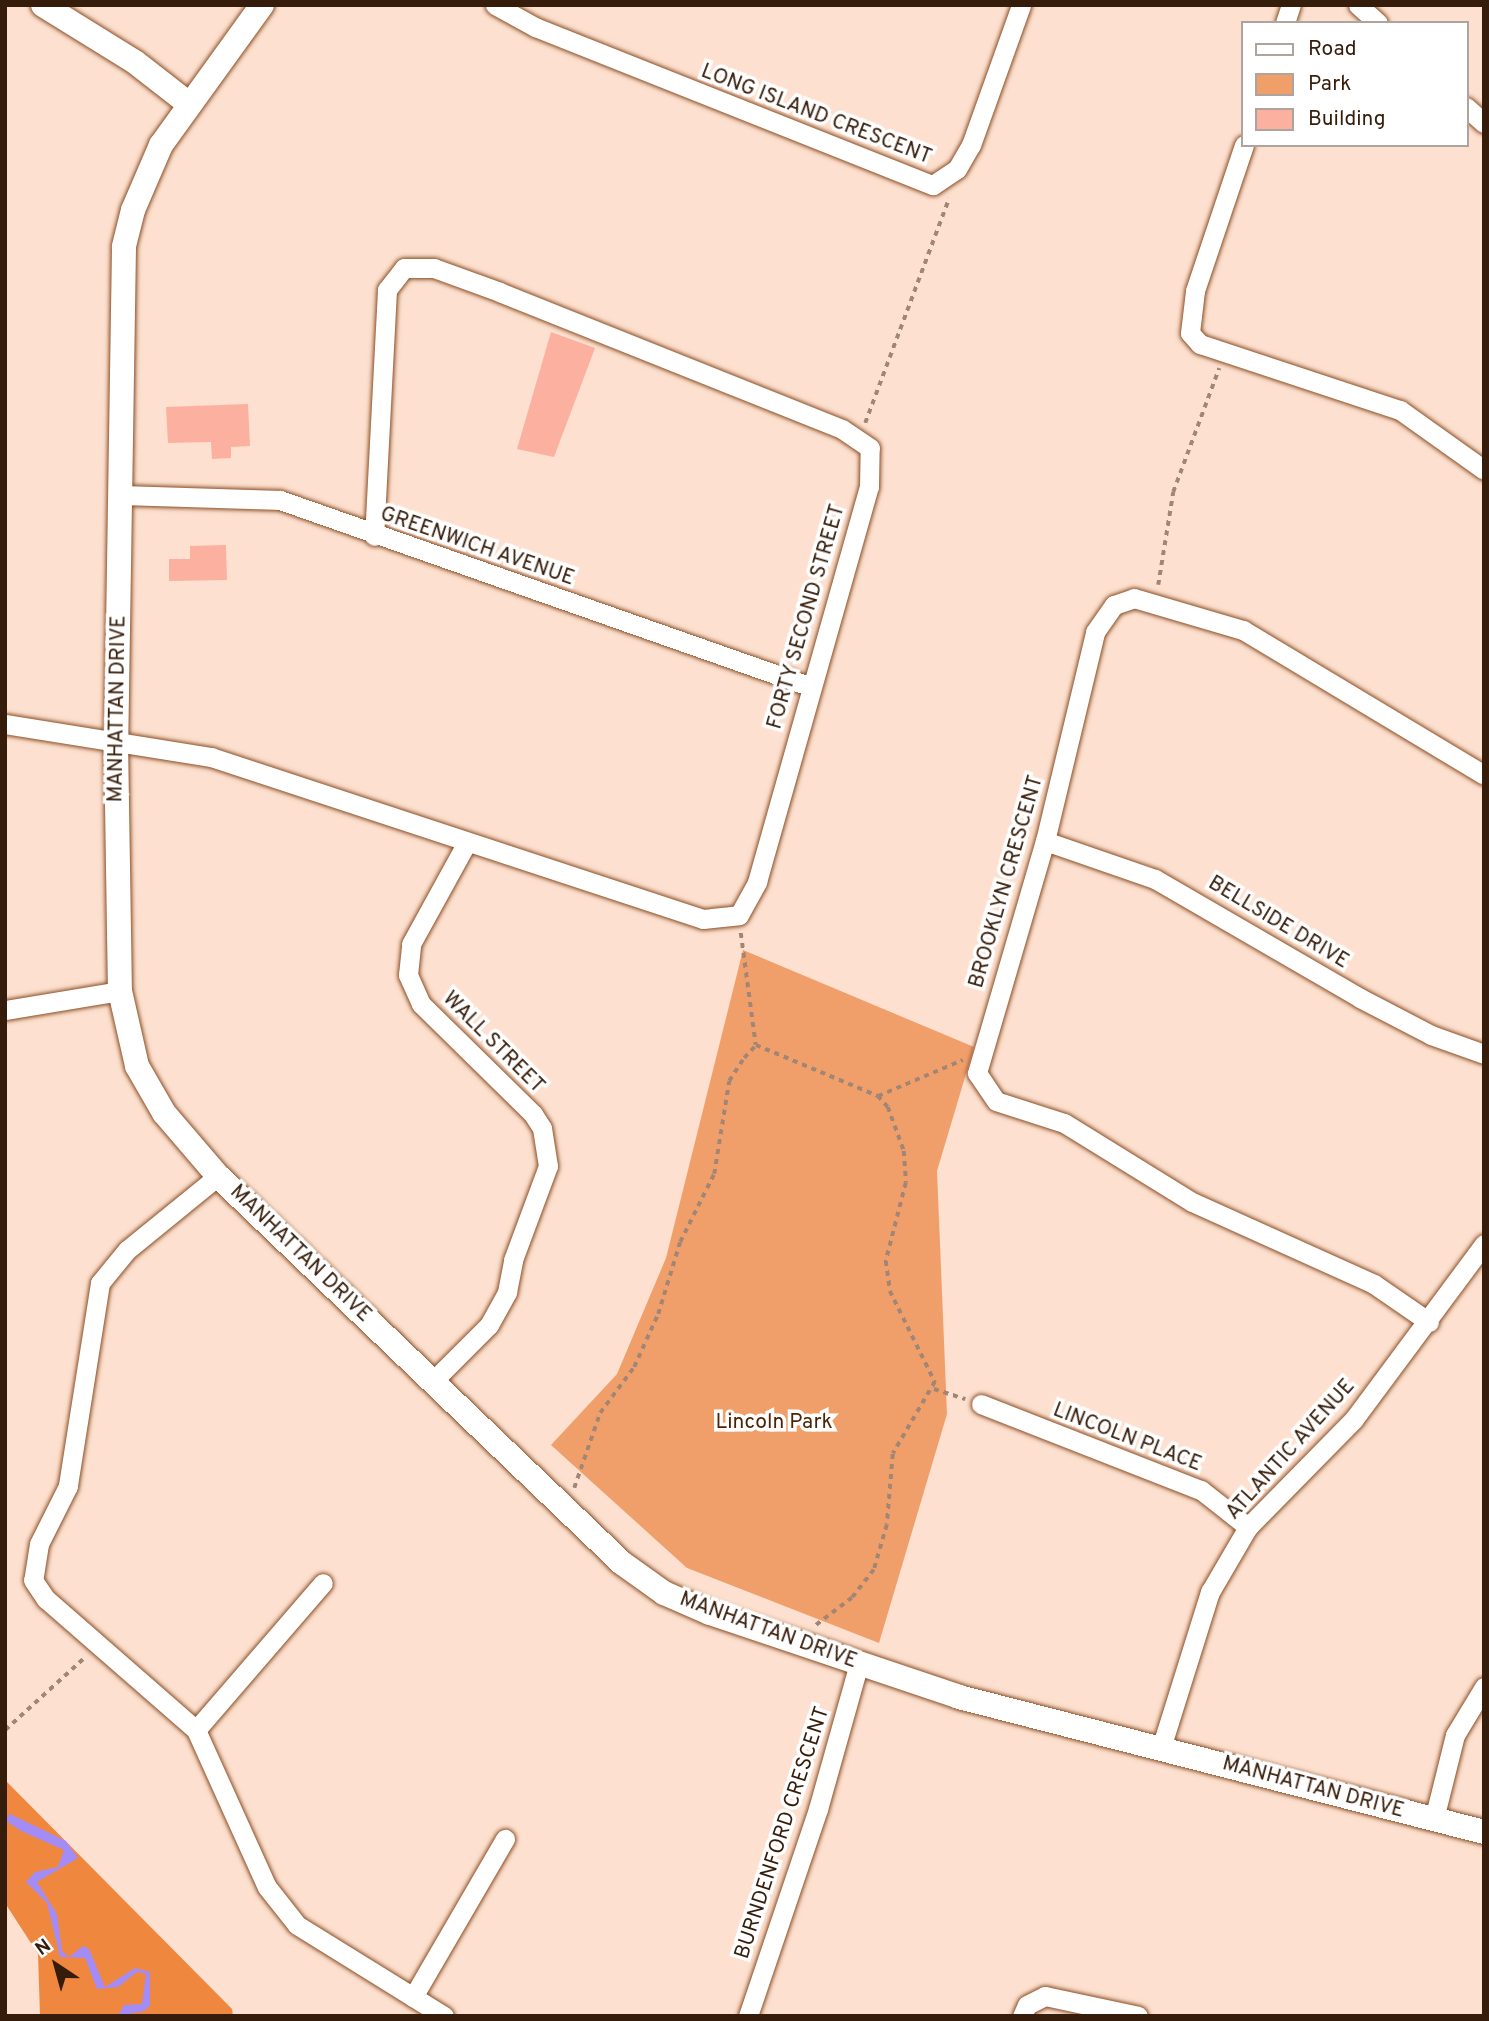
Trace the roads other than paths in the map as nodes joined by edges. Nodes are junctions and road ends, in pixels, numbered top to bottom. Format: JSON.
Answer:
{"nodes":[{"id":1,"x":43,"y":5,"type":"edge"},
{"id":2,"x":262,"y":5,"type":"edge"},
{"id":3,"x":495,"y":5,"type":"edge"},
{"id":4,"x":1021,"y":5,"type":"edge"},
{"id":5,"x":1358,"y":5,"type":"edge"},
{"id":6,"x":1376,"y":21,"type":"edge"},
{"id":7,"x":189,"y":104,"type":"junction"},
{"id":8,"x":1468,"y":109,"type":"edge"},
{"id":9,"x":1484,"y":123,"type":"edge"},
{"id":10,"x":1243,"y":147,"type":"edge"},
{"id":11,"x":1484,"y":470,"type":"edge"},
{"id":12,"x":123,"y":495,"type":"junction"},
{"id":13,"x":374,"y":536,"type":"junction"},
{"id":14,"x":809,"y":686,"type":"junction"},
{"id":15,"x":5,"y":724,"type":"edge"},
{"id":16,"x":116,"y":740,"type":"junction"},
{"id":17,"x":1484,"y":775,"type":"edge"},
{"id":18,"x":1045,"y":841,"type":"junction"},
{"id":19,"x":466,"y":844,"type":"junction"},
{"id":20,"x":120,"y":991,"type":"junction"},
{"id":21,"x":5,"y":1010,"type":"edge"},
{"id":22,"x":1484,"y":1054,"type":"edge"},
{"id":23,"x":218,"y":1176,"type":"junction"},
{"id":24,"x":1484,"y":1244,"type":"edge"},
{"id":25,"x":1429,"y":1322,"type":"junction"},
{"id":26,"x":433,"y":1381,"type":"junction"},
{"id":27,"x":981,"y":1404,"type":"road end"},
{"id":28,"x":1248,"y":1528,"type":"junction"},
{"id":29,"x":323,"y":1583,"type":"dead end"},
{"id":30,"x":859,"y":1663,"type":"junction"},
{"id":31,"x":1484,"y":1687,"type":"edge"},
{"id":32,"x":196,"y":1730,"type":"junction"},
{"id":33,"x":1161,"y":1748,"type":"junction"},
{"id":34,"x":1434,"y":1819,"type":"junction"},
{"id":35,"x":1484,"y":1832,"type":"edge"},
{"id":36,"x":505,"y":1839,"type":"dead end"},
{"id":37,"x":413,"y":1997,"type":"junction"},
{"id":38,"x":444,"y":2016,"type":"edge"},
{"id":39,"x":748,"y":2016,"type":"edge"},
{"id":40,"x":1022,"y":2016,"type":"edge"},
{"id":41,"x":1138,"y":2016,"type":"edge"}],
"edges":[{"from":1,"to":7,"type":"street"},
{"from":2,"to":7,"type":"street","name":"MANHATTAN DRIVE"},
{"from":3,"to":4,"type":"street","name":"LONG ISLAND CRESCENT"},
{"from":5,"to":6,"type":"street"},
{"from":7,"to":12,"type":"street","name":"MANHATTAN DRIVE"},
{"from":8,"to":9,"type":"street"},
{"from":10,"to":11,"type":"street"},
{"from":12,"to":13,"type":"street","name":"GREENWICH AVENUE"},
{"from":12,"to":16,"type":"street","name":"MANHATTAN DRIVE"},
{"from":13,"to":14,"type":"street","name":"GREENWICH AVENUE"},
{"from":13,"to":14,"type":"street","name":"FORTY SECOND STREET"},
{"from":14,"to":19,"type":"street","name":"FORTY SECOND STREET"},
{"from":15,"to":16,"type":"street"},
{"from":16,"to":19,"type":"street"},
{"from":16,"to":20,"type":"street","name":"MANHATTAN DRIVE"},
{"from":17,"to":18,"type":"street","name":"BROOKLYN CRESCENT"},
{"from":18,"to":22,"type":"street","name":"BELLSIDE DRIVE"},
{"from":18,"to":25,"type":"street","name":"BROOKLYN CRESCENT"},
{"from":19,"to":26,"type":"street","name":"WALL STREET"},
{"from":20,"to":21,"type":"street"},
{"from":20,"to":23,"type":"street","name":"MANHATTAN DRIVE"},
{"from":23,"to":26,"type":"street","name":"MANHATTAN DRIVE"},
{"from":23,"to":32,"type":"street"},
{"from":24,"to":25,"type":"street","name":"ATLANTIC AVENUE"},
{"from":25,"to":28,"type":"street","name":"ATLANTIC AVENUE"},
{"from":26,"to":30,"type":"street","name":"MANHATTAN DRIVE"},
{"from":27,"to":28,"type":"street","name":"LINCOLN PLACE"},
{"from":28,"to":33,"type":"street","name":"ATLANTIC AVENUE"},
{"from":29,"to":32,"type":"street"},
{"from":30,"to":33,"type":"street","name":"MANHATTAN DRIVE"},
{"from":30,"to":39,"type":"street","name":"BURNDENFORD CRESCENT"},
{"from":31,"to":34,"type":"street"},
{"from":32,"to":37,"type":"street"},
{"from":33,"to":34,"type":"street","name":"MANHATTAN DRIVE"},
{"from":34,"to":35,"type":"street","name":"MANHATTAN DRIVE"},
{"from":36,"to":37,"type":"street"},
{"from":37,"to":38,"type":"street"},
{"from":40,"to":41,"type":"street"}]}
